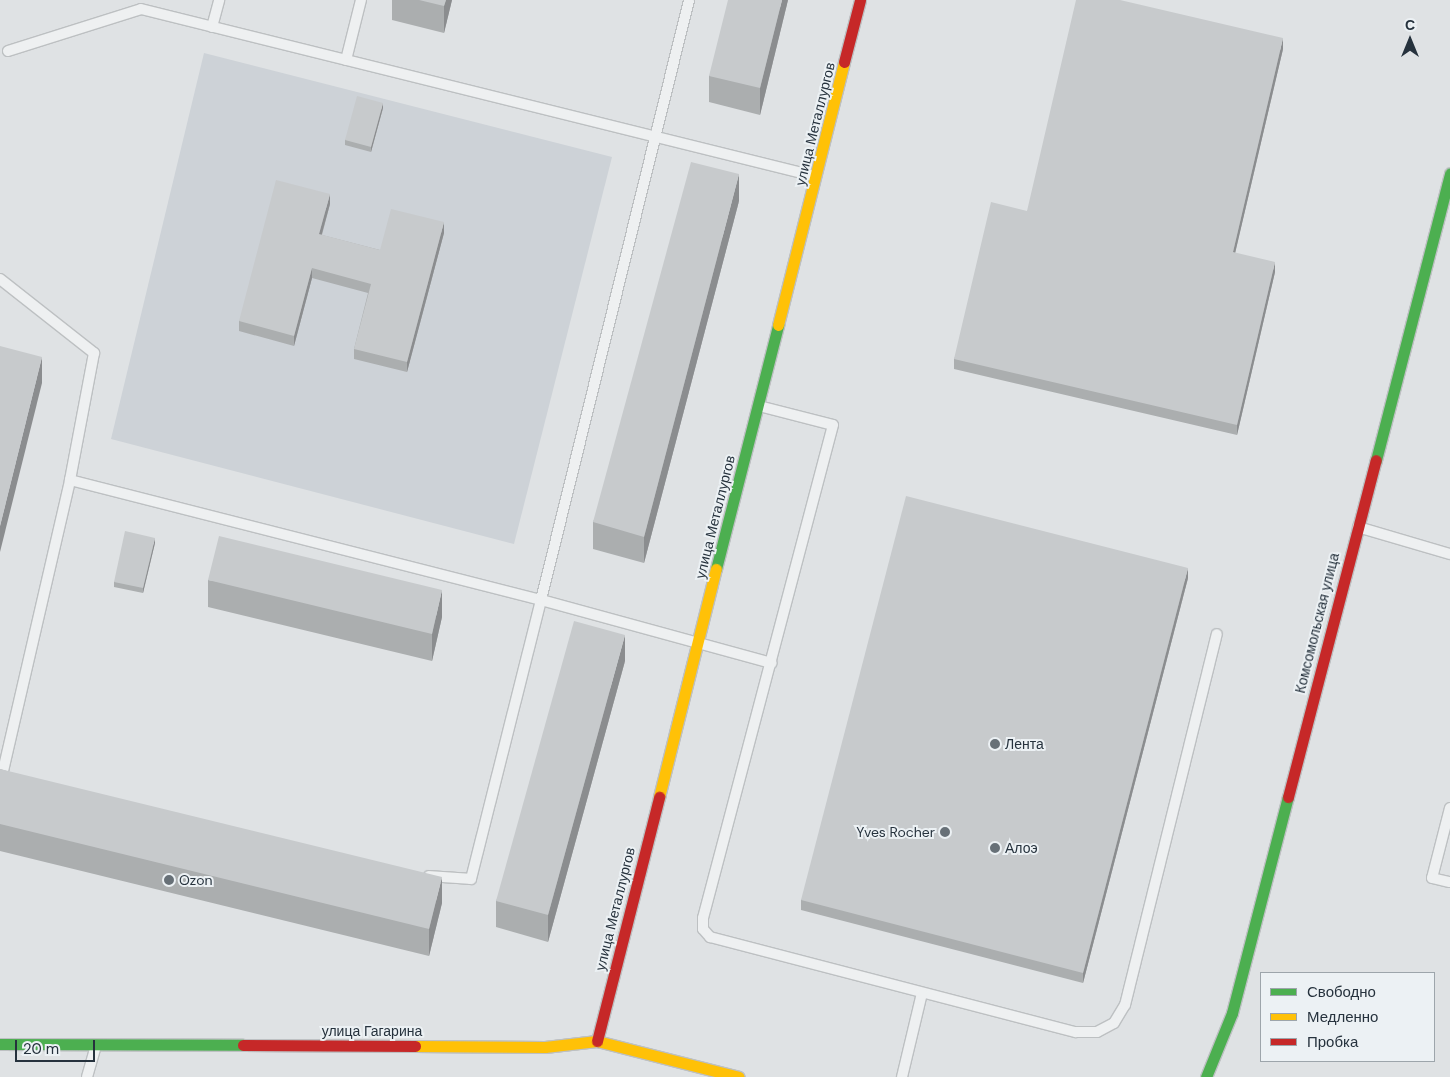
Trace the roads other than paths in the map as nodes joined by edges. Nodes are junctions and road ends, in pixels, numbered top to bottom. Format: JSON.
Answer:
{"nodes":[{"id":1,"x":219,"y":0,"type":"edge"},
{"id":2,"x":361,"y":0,"type":"edge"},
{"id":3,"x":689,"y":0,"type":"edge"},
{"id":4,"x":860,"y":0,"type":"edge"},
{"id":5,"x":212,"y":27,"type":"junction"},
{"id":6,"x":8,"y":51,"type":"dead end"},
{"id":7,"x":346,"y":60,"type":"junction"},
{"id":8,"x":655,"y":136,"type":"junction"},
{"id":9,"x":1450,"y":173,"type":"edge"},
{"id":10,"x":818,"y":176,"type":"junction"},
{"id":11,"x":0,"y":280,"type":"edge"},
{"id":12,"x":759,"y":406,"type":"junction"},
{"id":13,"x":70,"y":480,"type":"junction"},
{"id":14,"x":1357,"y":527,"type":"junction"},
{"id":15,"x":1450,"y":554,"type":"edge"},
{"id":16,"x":541,"y":600,"type":"junction"},
{"id":17,"x":1217,"y":634,"type":"dead end"},
{"id":18,"x":699,"y":641,"type":"junction"},
{"id":19,"x":772,"y":663,"type":"junction"},
{"id":20,"x":3,"y":786,"type":"edge"},
{"id":21,"x":1450,"y":808,"type":"edge"},
{"id":22,"x":412,"y":873,"type":"edge"},
{"id":23,"x":1450,"y":882,"type":"edge"},
{"id":24,"x":922,"y":993,"type":"junction"},
{"id":25,"x":597,"y":1041,"type":"junction"},
{"id":26,"x":0,"y":1044,"type":"edge"},
{"id":27,"x":96,"y":1045,"type":"junction"},
{"id":28,"x":87,"y":1077,"type":"edge"},
{"id":29,"x":739,"y":1077,"type":"edge"},
{"id":30,"x":902,"y":1077,"type":"edge"},
{"id":31,"x":1206,"y":1077,"type":"edge"}],
"edges":[{"from":1,"to":5,"type":"lane"},
{"from":2,"to":7,"type":"lane"},
{"from":3,"to":8,"type":"lane"},
{"from":4,"to":10,"type":"street","name":"улица Металлургов"},
{"from":5,"to":6,"type":"lane"},
{"from":5,"to":7,"type":"lane"},
{"from":7,"to":8,"type":"lane"},
{"from":8,"to":10,"type":"lane"},
{"from":8,"to":16,"type":"lane"},
{"from":9,"to":14,"type":"street","name":"Комсомольская улица"},
{"from":10,"to":12,"type":"street","name":"улица Металлургов"},
{"from":11,"to":13,"type":"lane"},
{"from":12,"to":18,"type":"street","name":"улица Металлургов"},
{"from":12,"to":19,"type":"lane"},
{"from":13,"to":16,"type":"lane"},
{"from":13,"to":20,"type":"lane"},
{"from":14,"to":15,"type":"lane"},
{"from":14,"to":31,"type":"street","name":"Комсомольская улица"},
{"from":16,"to":18,"type":"lane"},
{"from":16,"to":22,"type":"lane"},
{"from":17,"to":24,"type":"lane"},
{"from":18,"to":19,"type":"lane"},
{"from":18,"to":25,"type":"street","name":"улица Металлургов"},
{"from":19,"to":24,"type":"lane"},
{"from":21,"to":23,"type":"lane"},
{"from":24,"to":30,"type":"lane"},
{"from":25,"to":27,"type":"street","name":"улица Гагарина"},
{"from":25,"to":29,"type":"street","name":"улица Гагарина"},
{"from":26,"to":27,"type":"street","name":"улица Гагарина"},
{"from":27,"to":28,"type":"lane"}]}
